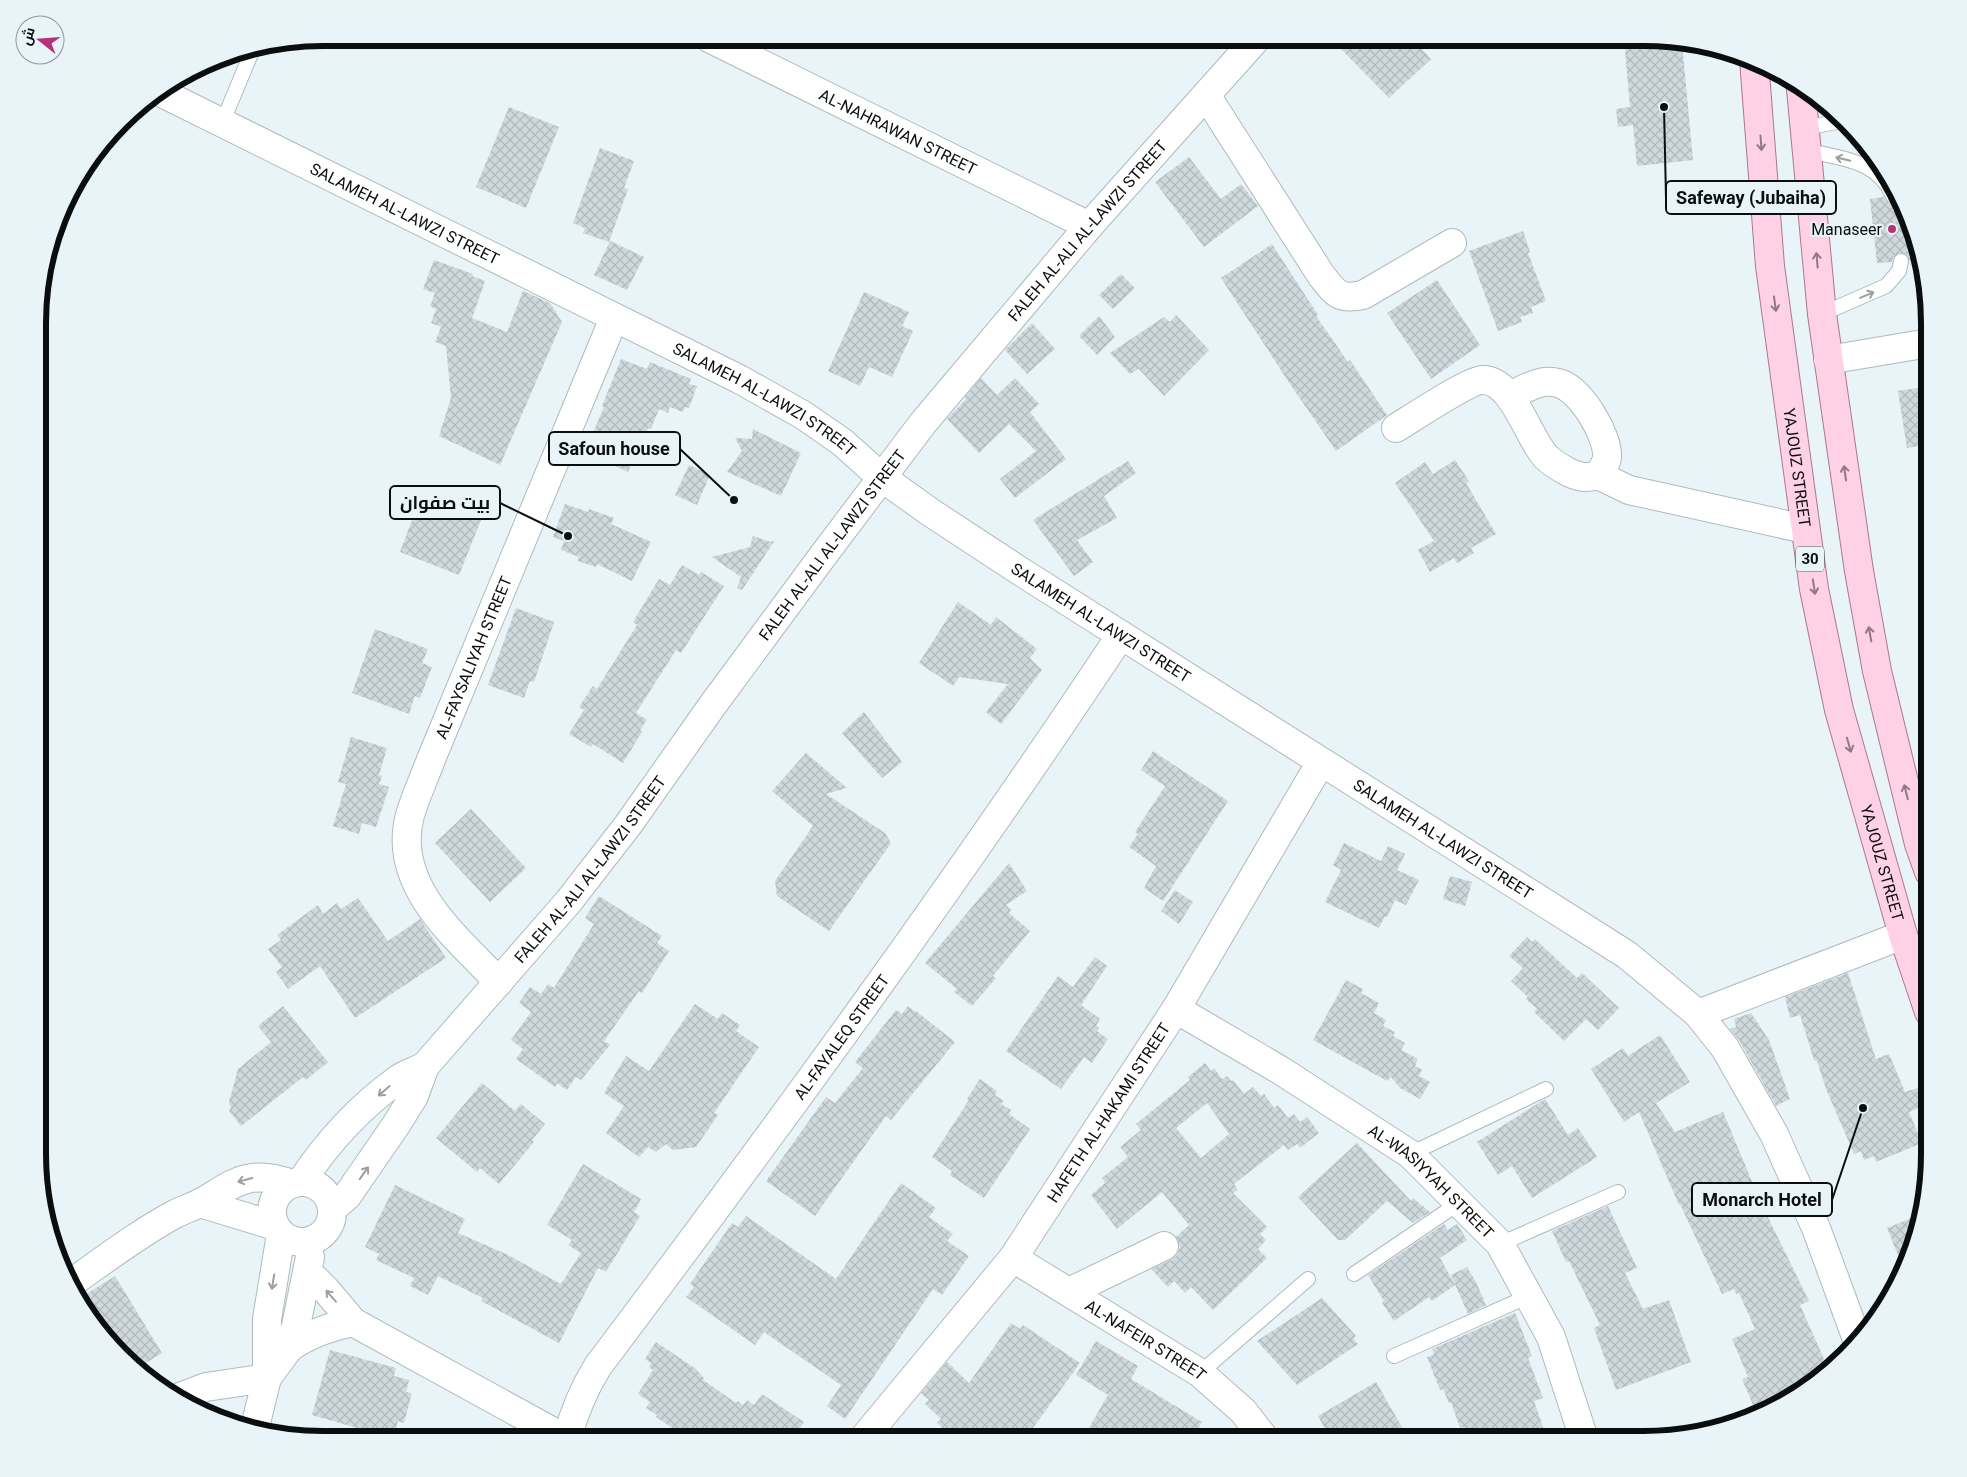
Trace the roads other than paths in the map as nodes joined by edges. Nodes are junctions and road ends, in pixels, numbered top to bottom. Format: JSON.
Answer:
{"nodes":[{"id":1,"x":725,"y":46,"type":"edge"},
{"id":2,"x":1250,"y":46,"type":"edge"},
{"id":3,"x":250,"y":56,"type":"edge"},
{"id":4,"x":1755,"y":69,"type":"edge"},
{"id":5,"x":166,"y":95,"type":"edge"},
{"id":6,"x":1206,"y":95,"type":"junction"},
{"id":7,"x":1802,"y":96,"type":"edge"},
{"id":8,"x":222,"y":121,"type":"junction"},
{"id":9,"x":1836,"y":124,"type":"edge"},
{"id":10,"x":1805,"y":139,"type":"junction"},
{"id":11,"x":1875,"y":171,"type":"edge"},
{"id":12,"x":1089,"y":226,"type":"junction"},
{"id":13,"x":1452,"y":243,"type":"dead end"},
{"id":14,"x":1901,"y":261,"type":"dead end"},
{"id":15,"x":1822,"y":314,"type":"junction"},
{"id":16,"x":614,"y":318,"type":"junction"},
{"id":17,"x":1921,"y":344,"type":"edge"},
{"id":18,"x":1828,"y":360,"type":"junction"},
{"id":19,"x":1510,"y":396,"type":"junction"},
{"id":20,"x":1396,"y":428,"type":"dead end"},
{"id":21,"x":1598,"y":475,"type":"junction"},
{"id":22,"x":881,"y":477,"type":"junction"},
{"id":23,"x":1805,"y":529,"type":"junction"},
{"id":24,"x":1121,"y":635,"type":"junction"},
{"id":25,"x":1321,"y":762,"type":"junction"},
{"id":26,"x":1921,"y":850,"type":"edge"},
{"id":27,"x":1903,"y":935,"type":"junction"},
{"id":28,"x":498,"y":982,"type":"junction"},
{"id":29,"x":1921,"y":988,"type":"edge"},
{"id":30,"x":1176,"y":1009,"type":"junction"},
{"id":31,"x":1698,"y":1014,"type":"junction"},
{"id":32,"x":425,"y":1066,"type":"junction"},
{"id":33,"x":1546,"y":1089,"type":"dead end"},
{"id":34,"x":1410,"y":1154,"type":"junction"},
{"id":35,"x":297,"y":1183,"type":"junction"},
{"id":36,"x":1618,"y":1192,"type":"dead end"},
{"id":37,"x":200,"y":1203,"type":"junction"},
{"id":38,"x":1459,"y":1203,"type":"junction"},
{"id":39,"x":332,"y":1209,"type":"junction"},
{"id":40,"x":278,"y":1230,"type":"junction"},
{"id":41,"x":312,"y":1240,"type":"junction"},
{"id":42,"x":1500,"y":1244,"type":"junction"},
{"id":43,"x":1164,"y":1246,"type":"dead end"},
{"id":44,"x":1013,"y":1258,"type":"junction"},
{"id":45,"x":308,"y":1272,"type":"junction"},
{"id":46,"x":1354,"y":1274,"type":"dead end"},
{"id":47,"x":77,"y":1279,"type":"edge"},
{"id":48,"x":1308,"y":1279,"type":"dead end"},
{"id":49,"x":1069,"y":1292,"type":"junction"},
{"id":50,"x":1529,"y":1296,"type":"junction"},
{"id":51,"x":353,"y":1322,"type":"junction"},
{"id":52,"x":1855,"y":1333,"type":"edge"},
{"id":53,"x":289,"y":1348,"type":"junction"},
{"id":54,"x":1394,"y":1356,"type":"dead end"},
{"id":55,"x":1200,"y":1373,"type":"junction"},
{"id":56,"x":267,"y":1378,"type":"junction"},
{"id":57,"x":186,"y":1395,"type":"edge"},
{"id":58,"x":256,"y":1422,"type":"edge"},
{"id":59,"x":551,"y":1431,"type":"edge"},
{"id":60,"x":568,"y":1431,"type":"edge"},
{"id":61,"x":869,"y":1431,"type":"edge"},
{"id":62,"x":1259,"y":1431,"type":"edge"},
{"id":63,"x":1581,"y":1431,"type":"edge"}],
"edges":[{"from":1,"to":12,"type":"street","name":"AL-NAHRAWAN STREET"},
{"from":2,"to":6,"type":"street","name":"FALEH AL-ALI AL-LAWZI STREET"},
{"from":3,"to":8,"type":"lane"},
{"from":4,"to":23,"type":"main road","name":"YAJOUZ STREET","number":"30","one_way":true},
{"from":5,"to":8,"type":"street","name":"SALAMEH AL-LAWZI STREET"},
{"from":6,"to":12,"type":"street","name":"FALEH AL-ALI AL-LAWZI STREET"},
{"from":6,"to":13,"type":"street"},
{"from":7,"to":10,"type":"main road"},
{"from":8,"to":16,"type":"street","name":"SALAMEH AL-LAWZI STREET"},
{"from":9,"to":10,"type":"lane"},
{"from":11,"to":10,"type":"lane","one_way":true},
{"from":15,"to":10,"type":"main road","one_way":true},
{"from":12,"to":22,"type":"street","name":"FALEH AL-ALI AL-LAWZI STREET"},
{"from":15,"to":14,"type":"lane","one_way":true},
{"from":15,"to":18,"type":"main road"},
{"from":16,"to":22,"type":"street","name":"SALAMEH AL-LAWZI STREET"},
{"from":16,"to":28,"type":"street","name":"AL-FAYSALIYAH STREET"},
{"from":17,"to":18,"type":"street"},
{"from":26,"to":18,"type":"main road","one_way":true},
{"from":19,"to":20,"type":"street"},
{"from":19,"to":21,"type":"street"},
{"from":19,"to":21,"type":"street"},
{"from":21,"to":23,"type":"street"},
{"from":22,"to":24,"type":"street","name":"SALAMEH AL-LAWZI STREET"},
{"from":22,"to":28,"type":"street","name":"FALEH AL-ALI AL-LAWZI STREET"},
{"from":23,"to":27,"type":"main road","name":"YAJOUZ STREET","number":"30","one_way":true},
{"from":24,"to":25,"type":"street","name":"SALAMEH AL-LAWZI STREET"},
{"from":24,"to":60,"type":"street","name":"AL-FAYALEQ STREET"},
{"from":25,"to":30,"type":"street","name":"HAFETH AL-HAKAMI STREET"},
{"from":25,"to":31,"type":"street","name":"SALAMEH AL-LAWZI STREET"},
{"from":27,"to":29,"type":"main road","name":"YAJOUZ STREET","number":"30"},
{"from":27,"to":31,"type":"street"},
{"from":28,"to":32,"type":"street","name":"FALEH AL-ALI AL-LAWZI STREET"},
{"from":30,"to":34,"type":"street","name":"AL-WASIYYAH STREET"},
{"from":30,"to":44,"type":"street","name":"HAFETH AL-HAKAMI STREET"},
{"from":31,"to":52,"type":"street","name":"SALAMEH AL-LAWZI STREET"},
{"from":32,"to":35,"type":"street","name":"FALEH AL-ALI AL-LAWZI STREET","one_way":true},
{"from":39,"to":32,"type":"street","name":"FALEH AL-ALI AL-LAWZI STREET","one_way":true},
{"from":33,"to":34,"type":"lane"},
{"from":34,"to":38,"type":"street","name":"AL-WASIYYAH STREET"},
{"from":35,"to":37,"type":"street","one_way":true},
{"from":35,"to":39,"type":"street"},
{"from":35,"to":40,"type":"street"},
{"from":36,"to":42,"type":"lane"},
{"from":37,"to":40,"type":"street"},
{"from":37,"to":47,"type":"street"},
{"from":38,"to":42,"type":"street","name":"AL-WASIYYAH STREET"},
{"from":38,"to":46,"type":"lane"},
{"from":39,"to":41,"type":"street"},
{"from":40,"to":41,"type":"street"},
{"from":40,"to":56,"type":"street","one_way":true},
{"from":41,"to":45,"type":"street"},
{"from":42,"to":50,"type":"street","name":"AL-WASIYYAH STREET"},
{"from":43,"to":49,"type":"street"},
{"from":44,"to":49,"type":"street","name":"AL-NAFEIR STREET"},
{"from":44,"to":61,"type":"street","name":"HAFETH AL-HAKAMI STREET"},
{"from":51,"to":45,"type":"street","one_way":true},
{"from":45,"to":53,"type":"street"},
{"from":48,"to":55,"type":"lane"},
{"from":49,"to":55,"type":"street","name":"AL-NAFEIR STREET"},
{"from":50,"to":54,"type":"lane"},
{"from":50,"to":63,"type":"street","name":"AL-WASIYYAH STREET"},
{"from":51,"to":53,"type":"street"},
{"from":51,"to":59,"type":"street"},
{"from":53,"to":56,"type":"street"},
{"from":55,"to":62,"type":"street","name":"AL-NAFEIR STREET"},
{"from":56,"to":57,"type":"street"},
{"from":56,"to":58,"type":"street"}]}
